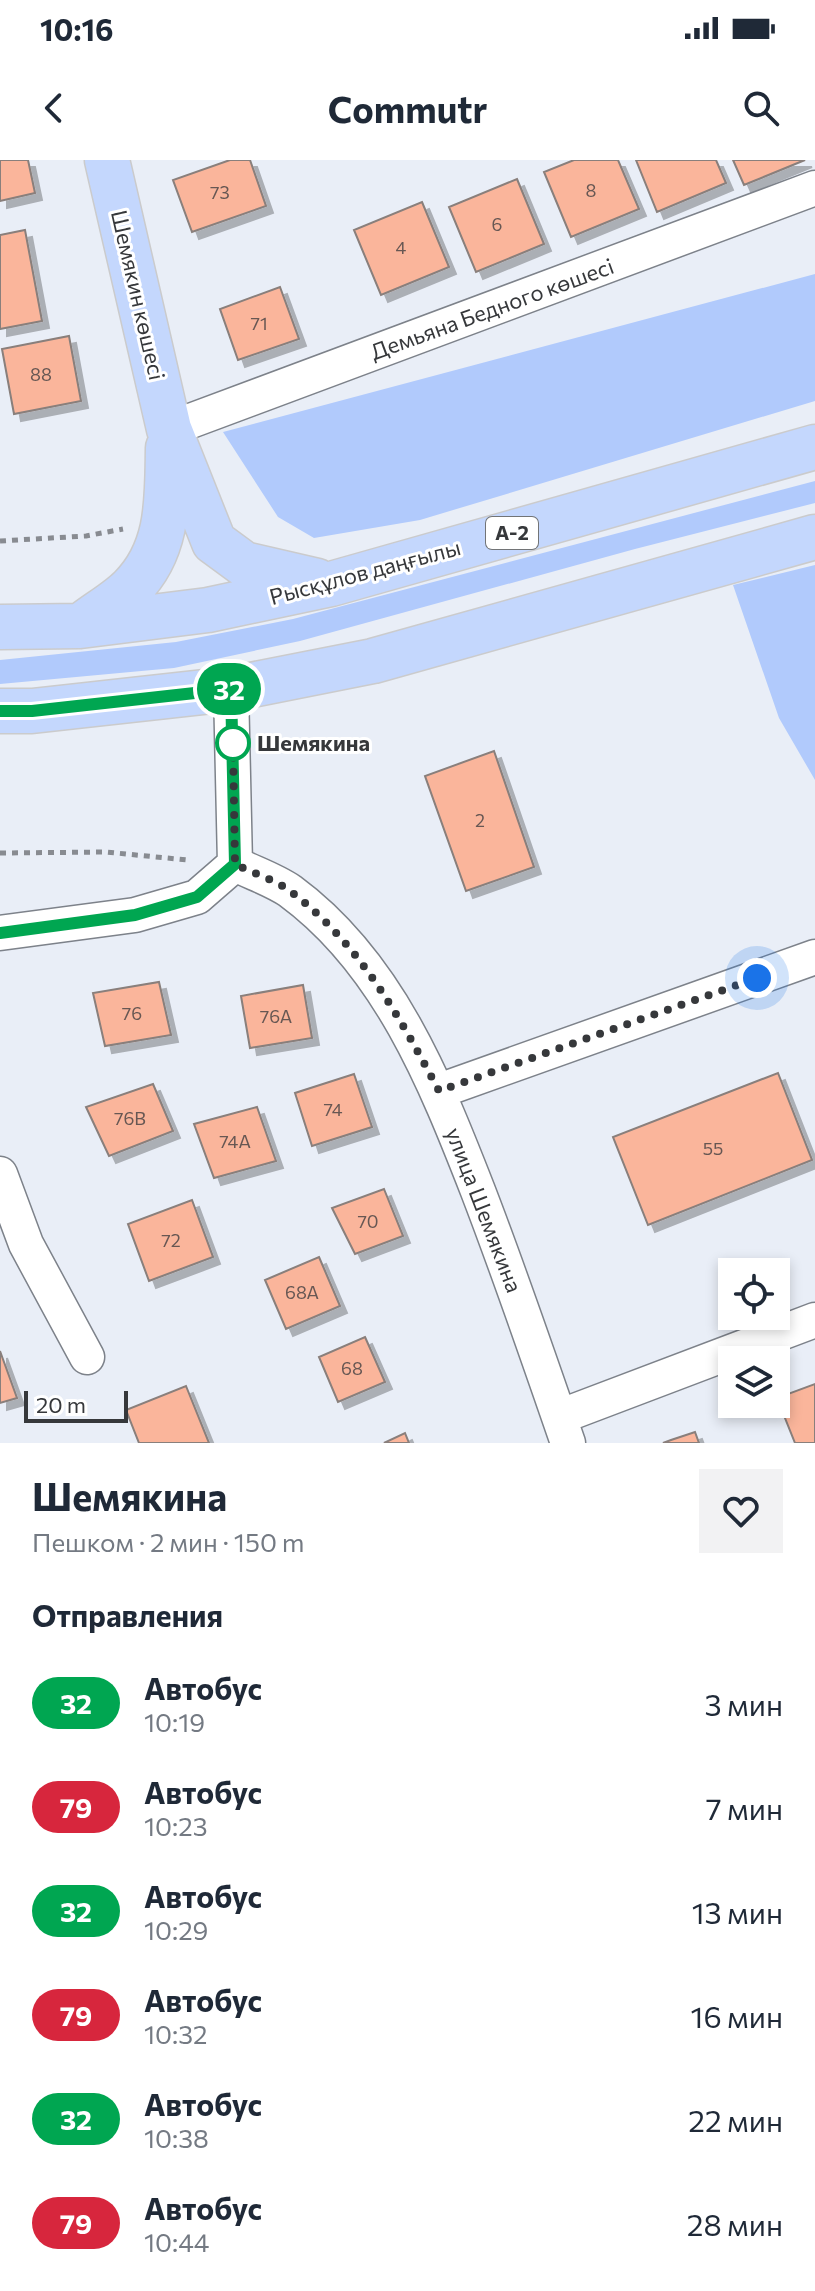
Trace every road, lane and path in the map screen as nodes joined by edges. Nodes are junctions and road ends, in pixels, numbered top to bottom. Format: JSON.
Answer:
{"nodes":[{"id":1,"x":107,"y":160,"type":"edge"},
{"id":2,"x":815,"y":188,"type":"edge"},
{"id":3,"x":169,"y":429,"type":"junction"},
{"id":4,"x":815,"y":447,"type":"edge"},
{"id":5,"x":126,"y":528,"type":"dead end"},
{"id":6,"x":815,"y":537,"type":"edge"},
{"id":7,"x":0,"y":541,"type":"edge"},
{"id":8,"x":331,"y":584,"type":"junction"},
{"id":9,"x":80,"y":626,"type":"junction"},
{"id":10,"x":0,"y":627,"type":"edge"},
{"id":11,"x":231,"y":689,"type":"junction"},
{"id":12,"x":0,"y":711,"type":"edge"},
{"id":13,"x":0,"y":853,"type":"edge"},
{"id":14,"x":235,"y":864,"type":"junction"},
{"id":15,"x":0,"y":933,"type":"edge"},
{"id":16,"x":815,"y":957,"type":"edge"},
{"id":17,"x":439,"y":1091,"type":"junction"},
{"id":18,"x":0,"y":1174,"type":"edge"},
{"id":19,"x":815,"y":1320,"type":"edge"},
{"id":20,"x":87,"y":1357,"type":"dead end"},
{"id":21,"x":564,"y":1430,"type":"edge"}],
"edges":[{"from":1,"to":3,"type":"main road","name":"Шемякин көшесі"},
{"from":2,"to":3,"type":"street","name":"Демьяна Бедного көшесі"},
{"from":3,"to":8,"type":"main road","name":"Шемякин көшесі"},
{"from":3,"to":9,"type":"main road","name":"Шемякин көшесі"},
{"from":4,"to":8,"type":"main road","name":"Рысқұлов даңғылы","number":"A-2"},
{"from":5,"to":7,"type":"path"},
{"from":6,"to":11,"type":"main road"},
{"from":8,"to":9,"type":"main road","name":"Рысқұлов даңғылы","number":"A-2"},
{"from":9,"to":10,"type":"main road","name":"Рысқұлов даңғылы","number":"A-2"},
{"from":11,"to":12,"type":"main road"},
{"from":11,"to":14,"type":"street"},
{"from":13,"to":14,"type":"path"},
{"from":14,"to":15,"type":"street"},
{"from":14,"to":17,"type":"street","name":"улица Шемякина"},
{"from":16,"to":17,"type":"street"},
{"from":17,"to":21,"type":"street","name":"улица Шемякина"},
{"from":18,"to":20,"type":"street"},
{"from":19,"to":21,"type":"street"}]}
